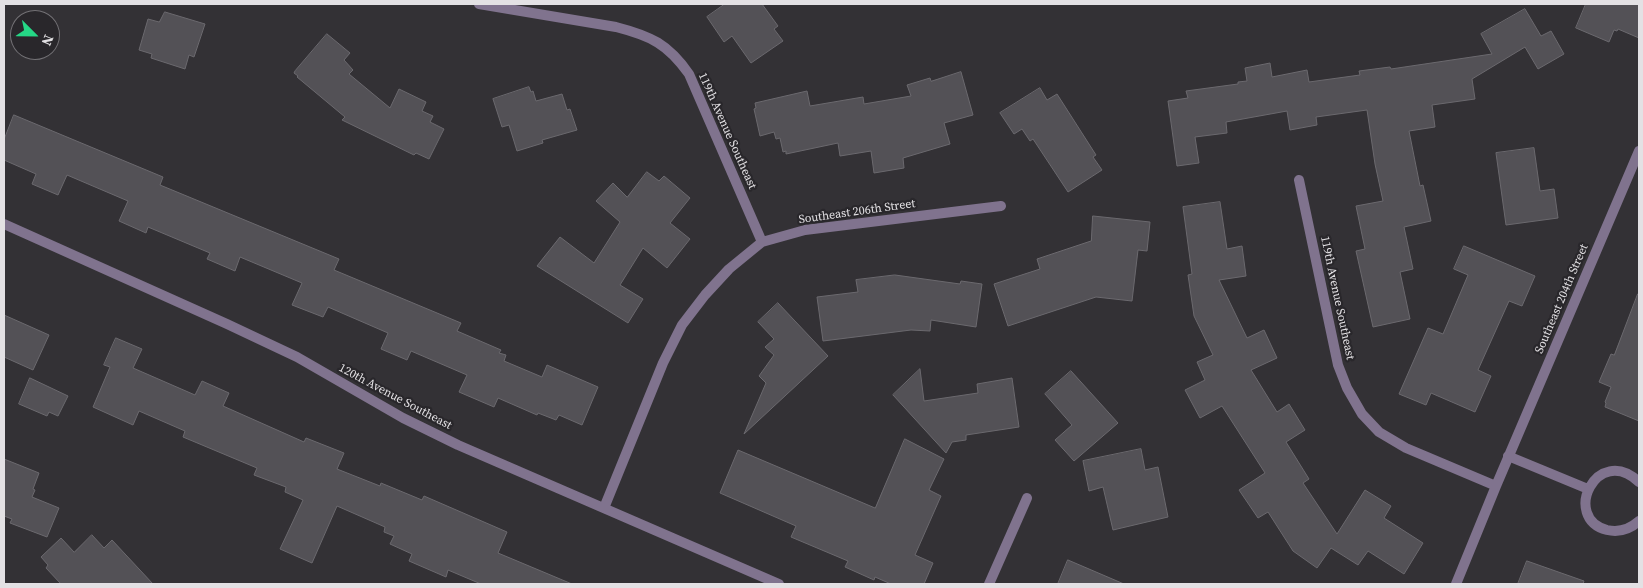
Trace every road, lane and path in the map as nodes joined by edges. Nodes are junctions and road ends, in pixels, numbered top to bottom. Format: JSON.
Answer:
{"nodes":[{"id":1,"x":480,"y":4,"type":"edge"},
{"id":2,"x":1639,"y":151,"type":"edge"},
{"id":3,"x":1299,"y":180,"type":"dead end"},
{"id":4,"x":1001,"y":206,"type":"dead end"},
{"id":5,"x":4,"y":224,"type":"edge"},
{"id":6,"x":762,"y":242,"type":"junction"},
{"id":7,"x":1508,"y":456,"type":"junction"},
{"id":8,"x":1639,"y":482,"type":"edge"},
{"id":9,"x":1496,"y":486,"type":"junction"},
{"id":10,"x":1588,"y":489,"type":"junction"},
{"id":11,"x":1027,"y":498,"type":"dead end"},
{"id":12,"x":604,"y":508,"type":"junction"},
{"id":13,"x":1639,"y":521,"type":"edge"},
{"id":14,"x":779,"y":584,"type":"edge"},
{"id":15,"x":989,"y":584,"type":"edge"},
{"id":16,"x":1456,"y":584,"type":"edge"}],
"edges":[{"from":1,"to":6,"type":"street","name":"119th Avenue Southeast"},
{"from":2,"to":7,"type":"street","name":"Southeast 204th Street"},
{"from":3,"to":9,"type":"street","name":"119th Avenue Southeast"},
{"from":4,"to":6,"type":"street","name":"Southeast 206th Street"},
{"from":5,"to":12,"type":"street","name":"120th Avenue Southeast"},
{"from":6,"to":12,"type":"street","name":"Southeast 206th Street"},
{"from":7,"to":9,"type":"street","name":"Southeast 204th Street"},
{"from":7,"to":10,"type":"street"},
{"from":8,"to":10,"type":"street"},
{"from":9,"to":16,"type":"street","name":"Southeast 204th Street"},
{"from":10,"to":13,"type":"street"},
{"from":11,"to":15,"type":"street"},
{"from":12,"to":14,"type":"street","name":"120th Avenue Southeast"}]}
